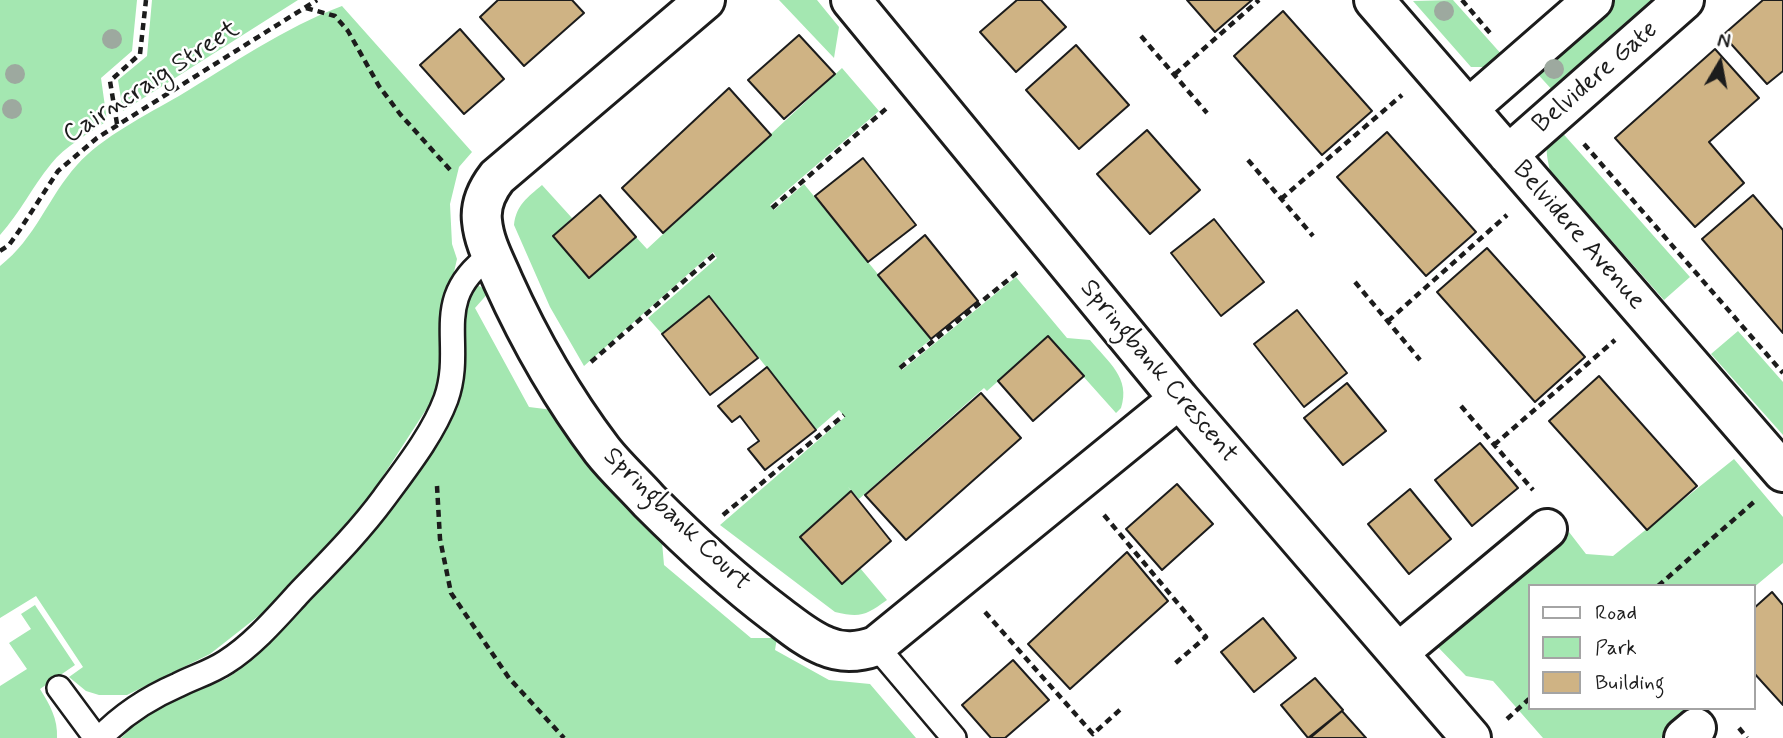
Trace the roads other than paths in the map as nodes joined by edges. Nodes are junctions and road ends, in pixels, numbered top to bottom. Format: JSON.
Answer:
{"nodes":[{"id":1,"x":705,"y":0,"type":"edge"},
{"id":2,"x":852,"y":0,"type":"edge"},
{"id":3,"x":1374,"y":0,"type":"edge"},
{"id":4,"x":1593,"y":0,"type":"edge"},
{"id":5,"x":1684,"y":0,"type":"edge"},
{"id":6,"x":1469,"y":108,"type":"junction"},
{"id":7,"x":1508,"y":155,"type":"junction"},
{"id":8,"x":491,"y":255,"type":"junction"},
{"id":9,"x":1179,"y":399,"type":"junction"},
{"id":10,"x":1773,"y":483,"type":"edge"},
{"id":11,"x":1542,"y":512,"type":"road end"},
{"id":12,"x":876,"y":646,"type":"junction"},
{"id":13,"x":1398,"y":653,"type":"junction"},
{"id":14,"x":59,"y":688,"type":"dead end"},
{"id":15,"x":98,"y":738,"type":"edge"},
{"id":16,"x":954,"y":738,"type":"edge"},
{"id":17,"x":1471,"y":738,"type":"edge"}],
"edges":[{"from":1,"to":8,"type":"street","name":"Springbank Court"},
{"from":2,"to":9,"type":"street","name":"Springbank Crescent"},
{"from":3,"to":6,"type":"street","name":"Belvidere Avenue"},
{"from":4,"to":6,"type":"street"},
{"from":5,"to":7,"type":"street","name":"Belvidere Gate"},
{"from":6,"to":7,"type":"street","name":"Belvidere Avenue"},
{"from":7,"to":10,"type":"street","name":"Belvidere Avenue"},
{"from":8,"to":12,"type":"street","name":"Springbank Court"},
{"from":8,"to":15,"type":"lane"},
{"from":9,"to":12,"type":"street"},
{"from":9,"to":13,"type":"street","name":"Springbank Crescent"},
{"from":11,"to":13,"type":"street"},
{"from":12,"to":16,"type":"lane"},
{"from":13,"to":17,"type":"street","name":"Springbank Crescent"},
{"from":14,"to":15,"type":"lane"}]}
